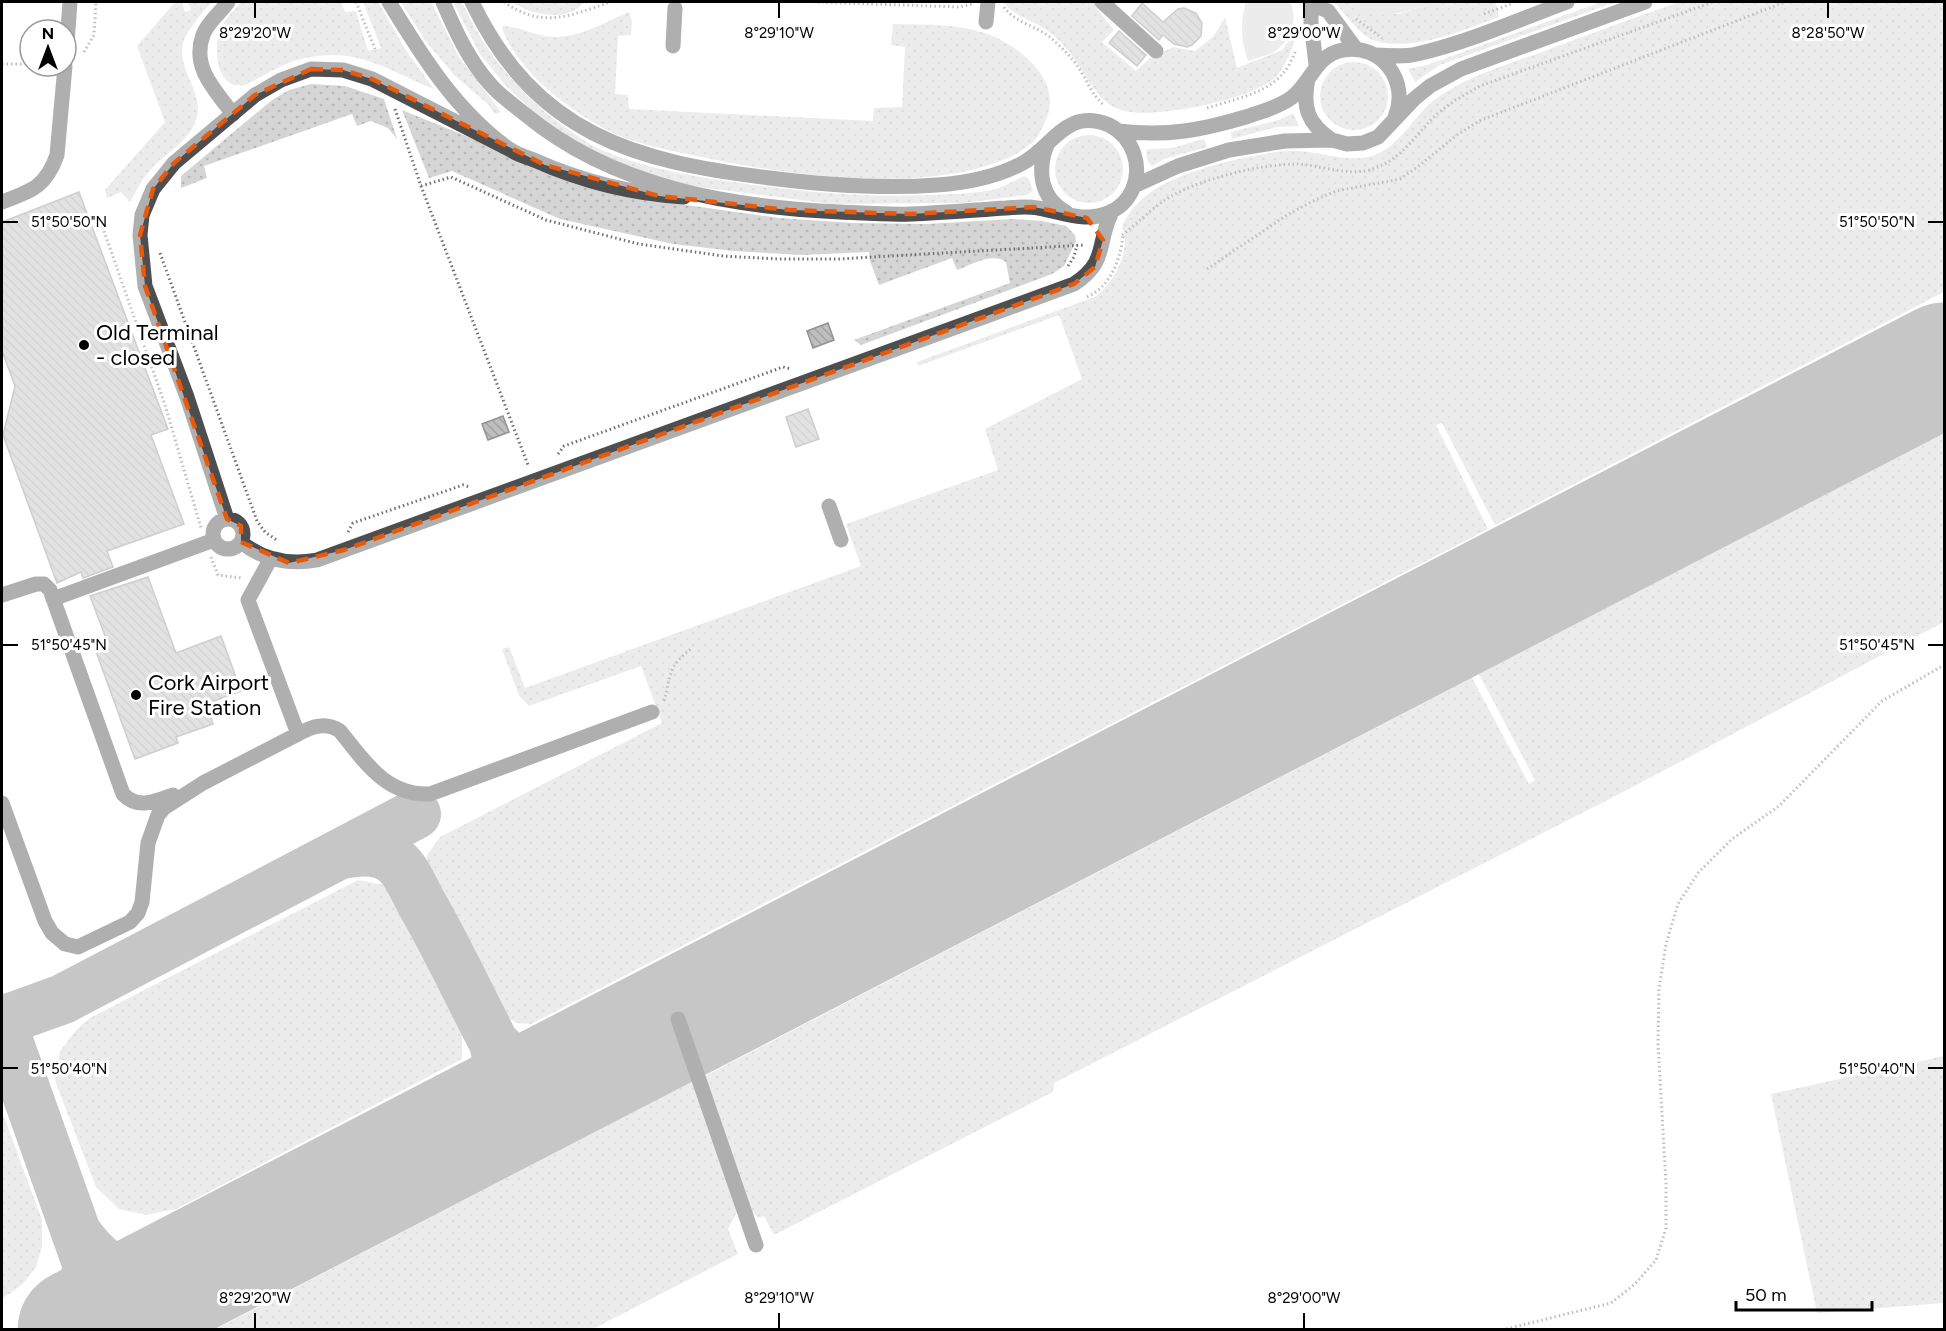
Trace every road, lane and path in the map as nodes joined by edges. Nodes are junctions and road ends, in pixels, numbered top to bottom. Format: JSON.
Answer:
{"nodes":[{"id":1,"x":70,"y":2,"type":"edge"},
{"id":2,"x":96,"y":2,"type":"edge"},
{"id":3,"x":228,"y":2,"type":"edge"},
{"id":4,"x":356,"y":2,"type":"edge"},
{"id":5,"x":389,"y":2,"type":"edge"},
{"id":6,"x":443,"y":2,"type":"edge"},
{"id":7,"x":472,"y":2,"type":"edge"},
{"id":8,"x":504,"y":2,"type":"edge"},
{"id":9,"x":610,"y":2,"type":"edge"},
{"id":10,"x":813,"y":2,"type":"edge"},
{"id":11,"x":1102,"y":2,"type":"edge"},
{"id":12,"x":1517,"y":2,"type":"edge"},
{"id":13,"x":1567,"y":2,"type":"edge"},
{"id":14,"x":1646,"y":2,"type":"edge"},
{"id":15,"x":1713,"y":2,"type":"edge"},
{"id":16,"x":1785,"y":2,"type":"edge"},
{"id":17,"x":988,"y":3,"type":"edge"},
{"id":18,"x":1311,"y":3,"type":"edge"},
{"id":19,"x":675,"y":8,"type":"dead end"},
{"id":20,"x":1478,"y":16,"type":"dead end"},
{"id":21,"x":71,"y":18,"type":"edge"},
{"id":22,"x":986,"y":22,"type":"dead end"},
{"id":23,"x":1366,"y":28,"type":"dead end"},
{"id":24,"x":1391,"y":39,"type":"dead end"},
{"id":25,"x":1297,"y":44,"type":"dead end"},
{"id":26,"x":672,"y":46,"type":"dead end"},
{"id":27,"x":375,"y":49,"type":"dead end"},
{"id":28,"x":1356,"y":49,"type":"junction"},
{"id":29,"x":1156,"y":51,"type":"dead end"},
{"id":30,"x":78,"y":52,"type":"edge"},
{"id":31,"x":1376,"y":55,"type":"junction"},
{"id":32,"x":2,"y":64,"type":"edge"},
{"id":33,"x":18,"y":64,"type":"edge"},
{"id":34,"x":1316,"y":65,"type":"junction"},
{"id":35,"x":64,"y":78,"type":"edge"},
{"id":36,"x":1308,"y":80,"type":"junction"},
{"id":37,"x":394,"y":107,"type":"dead end"},
{"id":38,"x":1109,"y":109,"type":"dead end"},
{"id":39,"x":1206,"y":109,"type":"dead end"},
{"id":40,"x":233,"y":114,"type":"junction"},
{"id":41,"x":1389,"y":127,"type":"junction"},
{"id":42,"x":1118,"y":131,"type":"junction"},
{"id":43,"x":1332,"y":140,"type":"junction"},
{"id":44,"x":1047,"y":145,"type":"junction"},
{"id":45,"x":511,"y":150,"type":"junction"},
{"id":46,"x":421,"y":186,"type":"junction"},
{"id":47,"x":1134,"y":186,"type":"junction"},
{"id":48,"x":720,"y":200,"type":"junction"},
{"id":49,"x":2,"y":202,"type":"edge"},
{"id":50,"x":1112,"y":212,"type":"junction"},
{"id":51,"x":98,"y":214,"type":"dead end"},
{"id":52,"x":1082,"y":217,"type":"junction"},
{"id":53,"x":1120,"y":236,"type":"dead end"},
{"id":54,"x":1103,"y":240,"type":"junction"},
{"id":55,"x":158,"y":250,"type":"dead end"},
{"id":56,"x":1207,"y":269,"type":"dead end"},
{"id":57,"x":1061,"y":271,"type":"dead end"},
{"id":58,"x":798,"y":371,"type":"dead end"},
{"id":59,"x":554,"y":460,"type":"dead end"},
{"id":60,"x":530,"y":470,"type":"dead end"},
{"id":61,"x":477,"y":489,"type":"dead end"},
{"id":62,"x":829,"y":506,"type":"dead end"},
{"id":63,"x":227,"y":519,"type":"junction"},
{"id":64,"x":345,"y":537,"type":"dead end"},
{"id":65,"x":841,"y":540,"type":"dead end"},
{"id":66,"x":210,"y":541,"type":"junction"},
{"id":67,"x":241,"y":542,"type":"junction"},
{"id":68,"x":286,"y":544,"type":"dead end"},
{"id":69,"x":271,"y":558,"type":"junction"},
{"id":70,"x":260,"y":580,"type":"junction"},
{"id":71,"x":2,"y":596,"type":"edge"},
{"id":72,"x":53,"y":599,"type":"junction"},
{"id":73,"x":691,"y":649,"type":"dead end"},
{"id":74,"x":1944,"y":665,"type":"edge"},
{"id":75,"x":652,"y":712,"type":"joint"},
{"id":76,"x":298,"y":734,"type":"junction"},
{"id":77,"x":203,"y":783,"type":"junction"},
{"id":78,"x":2,"y":803,"type":"edge"},
{"id":79,"x":678,"y":1019,"type":"dead end"},
{"id":80,"x":756,"y":1245,"type":"dead end"},
{"id":81,"x":1502,"y":1329,"type":"edge"}],
"edges":[{"from":1,"to":21,"type":"street"},
{"from":2,"to":30,"type":"path"},
{"from":3,"to":40,"type":"street"},
{"from":4,"to":27,"type":"path"},
{"from":5,"to":45,"type":"street"},
{"from":6,"to":48,"type":"street"},
{"from":7,"to":44,"type":"street"},
{"from":8,"to":9,"type":"path"},
{"from":10,"to":17,"type":"path"},
{"from":11,"to":29,"type":"street"},
{"from":12,"to":20,"type":"path"},
{"from":13,"to":31,"type":"street"},
{"from":14,"to":41,"type":"street"},
{"from":15,"to":53,"type":"path"},
{"from":16,"to":56,"type":"path"},
{"from":17,"to":22,"type":"street"},
{"from":17,"to":38,"type":"path"},
{"from":18,"to":28,"type":"street"},
{"from":18,"to":34,"type":"street"},
{"from":19,"to":26,"type":"street"},
{"from":23,"to":24,"type":"path"},
{"from":25,"to":39,"type":"path"},
{"from":28,"to":31,"type":"street"},
{"from":28,"to":34,"type":"street"},
{"from":31,"to":41,"type":"street"},
{"from":32,"to":33,"type":"path"},
{"from":34,"to":36,"type":"street"},
{"from":35,"to":49,"type":"street"},
{"from":36,"to":42,"type":"street"},
{"from":36,"to":43,"type":"street"},
{"from":37,"to":46,"type":"path"},
{"from":40,"to":45,"type":"street"},
{"from":40,"to":63,"type":"street"},
{"from":41,"to":43,"type":"street"},
{"from":42,"to":44,"type":"street"},
{"from":42,"to":47,"type":"street"},
{"from":43,"to":47,"type":"street"},
{"from":44,"to":52,"type":"street"},
{"from":45,"to":48,"type":"street"},
{"from":46,"to":57,"type":"path"},
{"from":46,"to":60,"type":"path"},
{"from":47,"to":50,"type":"street"},
{"from":48,"to":52,"type":"street"},
{"from":50,"to":52,"type":"street"},
{"from":50,"to":54,"type":"street"},
{"from":51,"to":66,"type":"path"},
{"from":52,"to":54,"type":"street"},
{"from":54,"to":69,"type":"street"},
{"from":55,"to":68,"type":"path"},
{"from":58,"to":59,"type":"path"},
{"from":61,"to":64,"type":"path"},
{"from":62,"to":65,"type":"street"},
{"from":63,"to":66,"type":"street"},
{"from":63,"to":67,"type":"street"},
{"from":66,"to":67,"type":"street"},
{"from":66,"to":70,"type":"path"},
{"from":66,"to":72,"type":"street"},
{"from":67,"to":69,"type":"street"},
{"from":69,"to":70,"type":"street"},
{"from":70,"to":76,"type":"street"},
{"from":71,"to":72,"type":"street"},
{"from":72,"to":77,"type":"street"},
{"from":73,"to":75,"type":"path"},
{"from":74,"to":81,"type":"path"},
{"from":75,"to":76,"type":"street"},
{"from":76,"to":77,"type":"street"},
{"from":77,"to":78,"type":"street"},
{"from":79,"to":80,"type":"street"}]}
